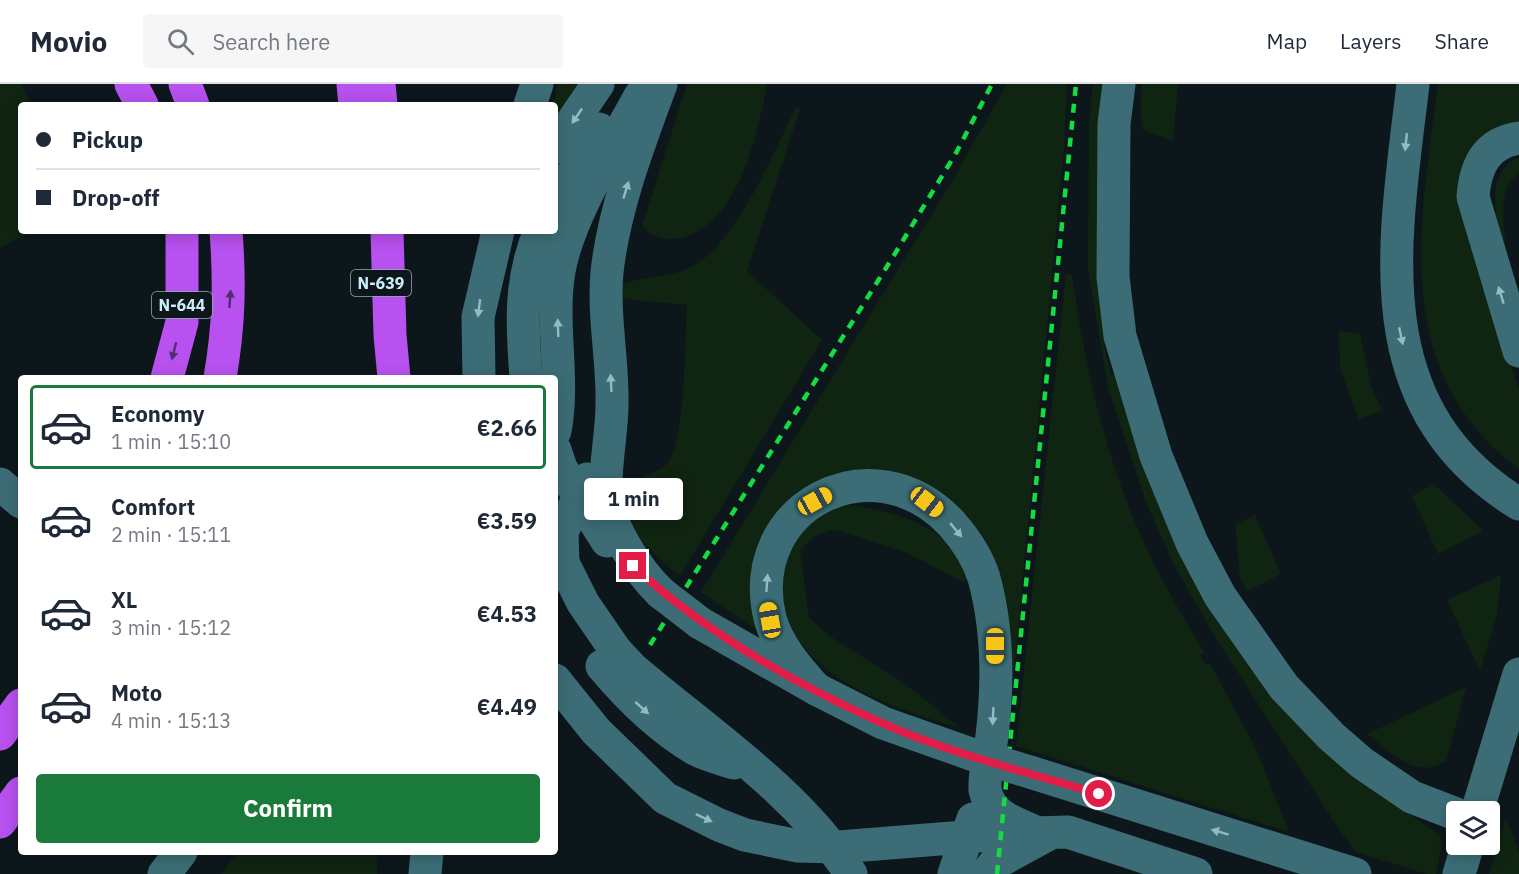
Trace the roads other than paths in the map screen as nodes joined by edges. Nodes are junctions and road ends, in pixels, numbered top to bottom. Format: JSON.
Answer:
{"nodes":[{"id":1,"x":131,"y":84,"type":"edge"},
{"id":2,"x":184,"y":84,"type":"edge"},
{"id":3,"x":353,"y":84,"type":"edge"},
{"id":4,"x":379,"y":84,"type":"edge"},
{"id":5,"x":598,"y":84,"type":"edge"},
{"id":6,"x":627,"y":84,"type":"edge"},
{"id":7,"x":646,"y":84,"type":"edge"},
{"id":8,"x":661,"y":84,"type":"edge"},
{"id":9,"x":1119,"y":84,"type":"edge"},
{"id":10,"x":1413,"y":84,"type":"edge"},
{"id":11,"x":140,"y":102,"type":"edge"},
{"id":12,"x":192,"y":102,"type":"edge"},
{"id":13,"x":356,"y":102,"type":"edge"},
{"id":14,"x":381,"y":102,"type":"edge"},
{"id":15,"x":1519,"y":138,"type":"edge"},
{"id":16,"x":558,"y":143,"type":"edge"},
{"id":17,"x":558,"y":197,"type":"edge"},
{"id":18,"x":182,"y":234,"type":"edge"},
{"id":19,"x":226,"y":234,"type":"edge"},
{"id":20,"x":373,"y":234,"type":"edge"},
{"id":21,"x":387,"y":234,"type":"edge"},
{"id":22,"x":497,"y":234,"type":"edge"},
{"id":23,"x":512,"y":234,"type":"edge"},
{"id":24,"x":539,"y":234,"type":"edge"},
{"id":25,"x":390,"y":335,"type":"junction"},
{"id":26,"x":1519,"y":351,"type":"edge"},
{"id":27,"x":168,"y":375,"type":"edge"},
{"id":28,"x":220,"y":375,"type":"edge"},
{"id":29,"x":394,"y":375,"type":"edge"},
{"id":30,"x":479,"y":375,"type":"edge"},
{"id":31,"x":508,"y":375,"type":"edge"},
{"id":32,"x":526,"y":375,"type":"edge"},
{"id":33,"x":558,"y":412,"type":"edge"},
{"id":34,"x":611,"y":424,"type":"junction"},
{"id":35,"x":558,"y":459,"type":"edge"},
{"id":36,"x":0,"y":484,"type":"edge"},
{"id":37,"x":578,"y":495,"type":"junction"},
{"id":38,"x":18,"y":499,"type":"edge"},
{"id":39,"x":1519,"y":504,"type":"edge"},
{"id":40,"x":558,"y":569,"type":"edge"},
{"id":41,"x":655,"y":587,"type":"junction"},
{"id":42,"x":1519,"y":674,"type":"edge"},
{"id":43,"x":558,"y":684,"type":"edge"},
{"id":44,"x":816,"y":689,"type":"junction"},
{"id":45,"x":18,"y":709,"type":"edge"},
{"id":46,"x":558,"y":713,"type":"edge"},
{"id":47,"x":0,"y":735,"type":"edge"},
{"id":48,"x":978,"y":769,"type":"junction"},
{"id":49,"x":18,"y":797,"type":"edge"},
{"id":50,"x":665,"y":798,"type":"junction"},
{"id":51,"x":1481,"y":801,"type":"edge"},
{"id":52,"x":1446,"y":810,"type":"edge"},
{"id":53,"x":0,"y":822,"type":"edge"},
{"id":54,"x":1048,"y":832,"type":"junction"},
{"id":55,"x":966,"y":837,"type":"junction"},
{"id":56,"x":913,"y":841,"type":"junction"},
{"id":57,"x":179,"y":855,"type":"edge"},
{"id":58,"x":427,"y":855,"type":"edge"},
{"id":59,"x":1465,"y":855,"type":"edge"},
{"id":60,"x":164,"y":874,"type":"edge"},
{"id":61,"x":425,"y":874,"type":"edge"},
{"id":62,"x":851,"y":874,"type":"edge"},
{"id":63,"x":952,"y":874,"type":"edge"},
{"id":64,"x":986,"y":874,"type":"edge"},
{"id":65,"x":1196,"y":874,"type":"edge"},
{"id":66,"x":1354,"y":874,"type":"edge"},
{"id":67,"x":1459,"y":874,"type":"edge"}],
"edges":[{"from":1,"to":11,"type":"highway"},
{"from":2,"to":12,"type":"highway"},
{"from":3,"to":13,"type":"highway"},
{"from":4,"to":14,"type":"highway"},
{"from":5,"to":16,"type":"street","one_way":true},
{"from":6,"to":17,"type":"street"},
{"from":33,"to":7,"type":"street","one_way":true},
{"from":34,"to":8,"type":"street","one_way":true},
{"from":9,"to":52,"type":"street"},
{"from":10,"to":39,"type":"street","one_way":true},
{"from":26,"to":15,"type":"street","one_way":true},
{"from":18,"to":27,"type":"highway","number":"N-644","one_way":true},
{"from":28,"to":19,"type":"highway","number":"N-644","one_way":true},
{"from":20,"to":25,"type":"highway","number":"N-639"},
{"from":21,"to":25,"type":"highway","number":"N-639"},
{"from":22,"to":30,"type":"street","one_way":true},
{"from":23,"to":31,"type":"street"},
{"from":24,"to":32,"type":"street"},
{"from":25,"to":29,"type":"highway","number":"N-639"},
{"from":34,"to":37,"type":"street"},
{"from":34,"to":41,"type":"street"},
{"from":35,"to":37,"type":"street"},
{"from":36,"to":38,"type":"street"},
{"from":37,"to":40,"type":"street"},
{"from":37,"to":41,"type":"street"},
{"from":40,"to":62,"type":"street","bridge":true},
{"from":41,"to":44,"type":"street","bridge":true},
{"from":42,"to":51,"type":"street"},
{"from":43,"to":50,"type":"street"},
{"from":44,"to":48,"type":"street"},
{"from":44,"to":48,"type":"street","one_way":true},
{"from":45,"to":47,"type":"highway"},
{"from":46,"to":50,"type":"street"},
{"from":48,"to":54,"type":"street"},
{"from":48,"to":55,"type":"street"},
{"from":66,"to":48,"type":"street","one_way":true,"bridge":true},
{"from":49,"to":53,"type":"highway"},
{"from":50,"to":56,"type":"street","one_way":true},
{"from":54,"to":55,"type":"street"},
{"from":54,"to":64,"type":"street"},
{"from":54,"to":65,"type":"street"},
{"from":55,"to":56,"type":"street"},
{"from":55,"to":63,"type":"street"},
{"from":56,"to":63,"type":"street"},
{"from":57,"to":60,"type":"street"},
{"from":58,"to":61,"type":"street"},
{"from":59,"to":67,"type":"street"}]}
